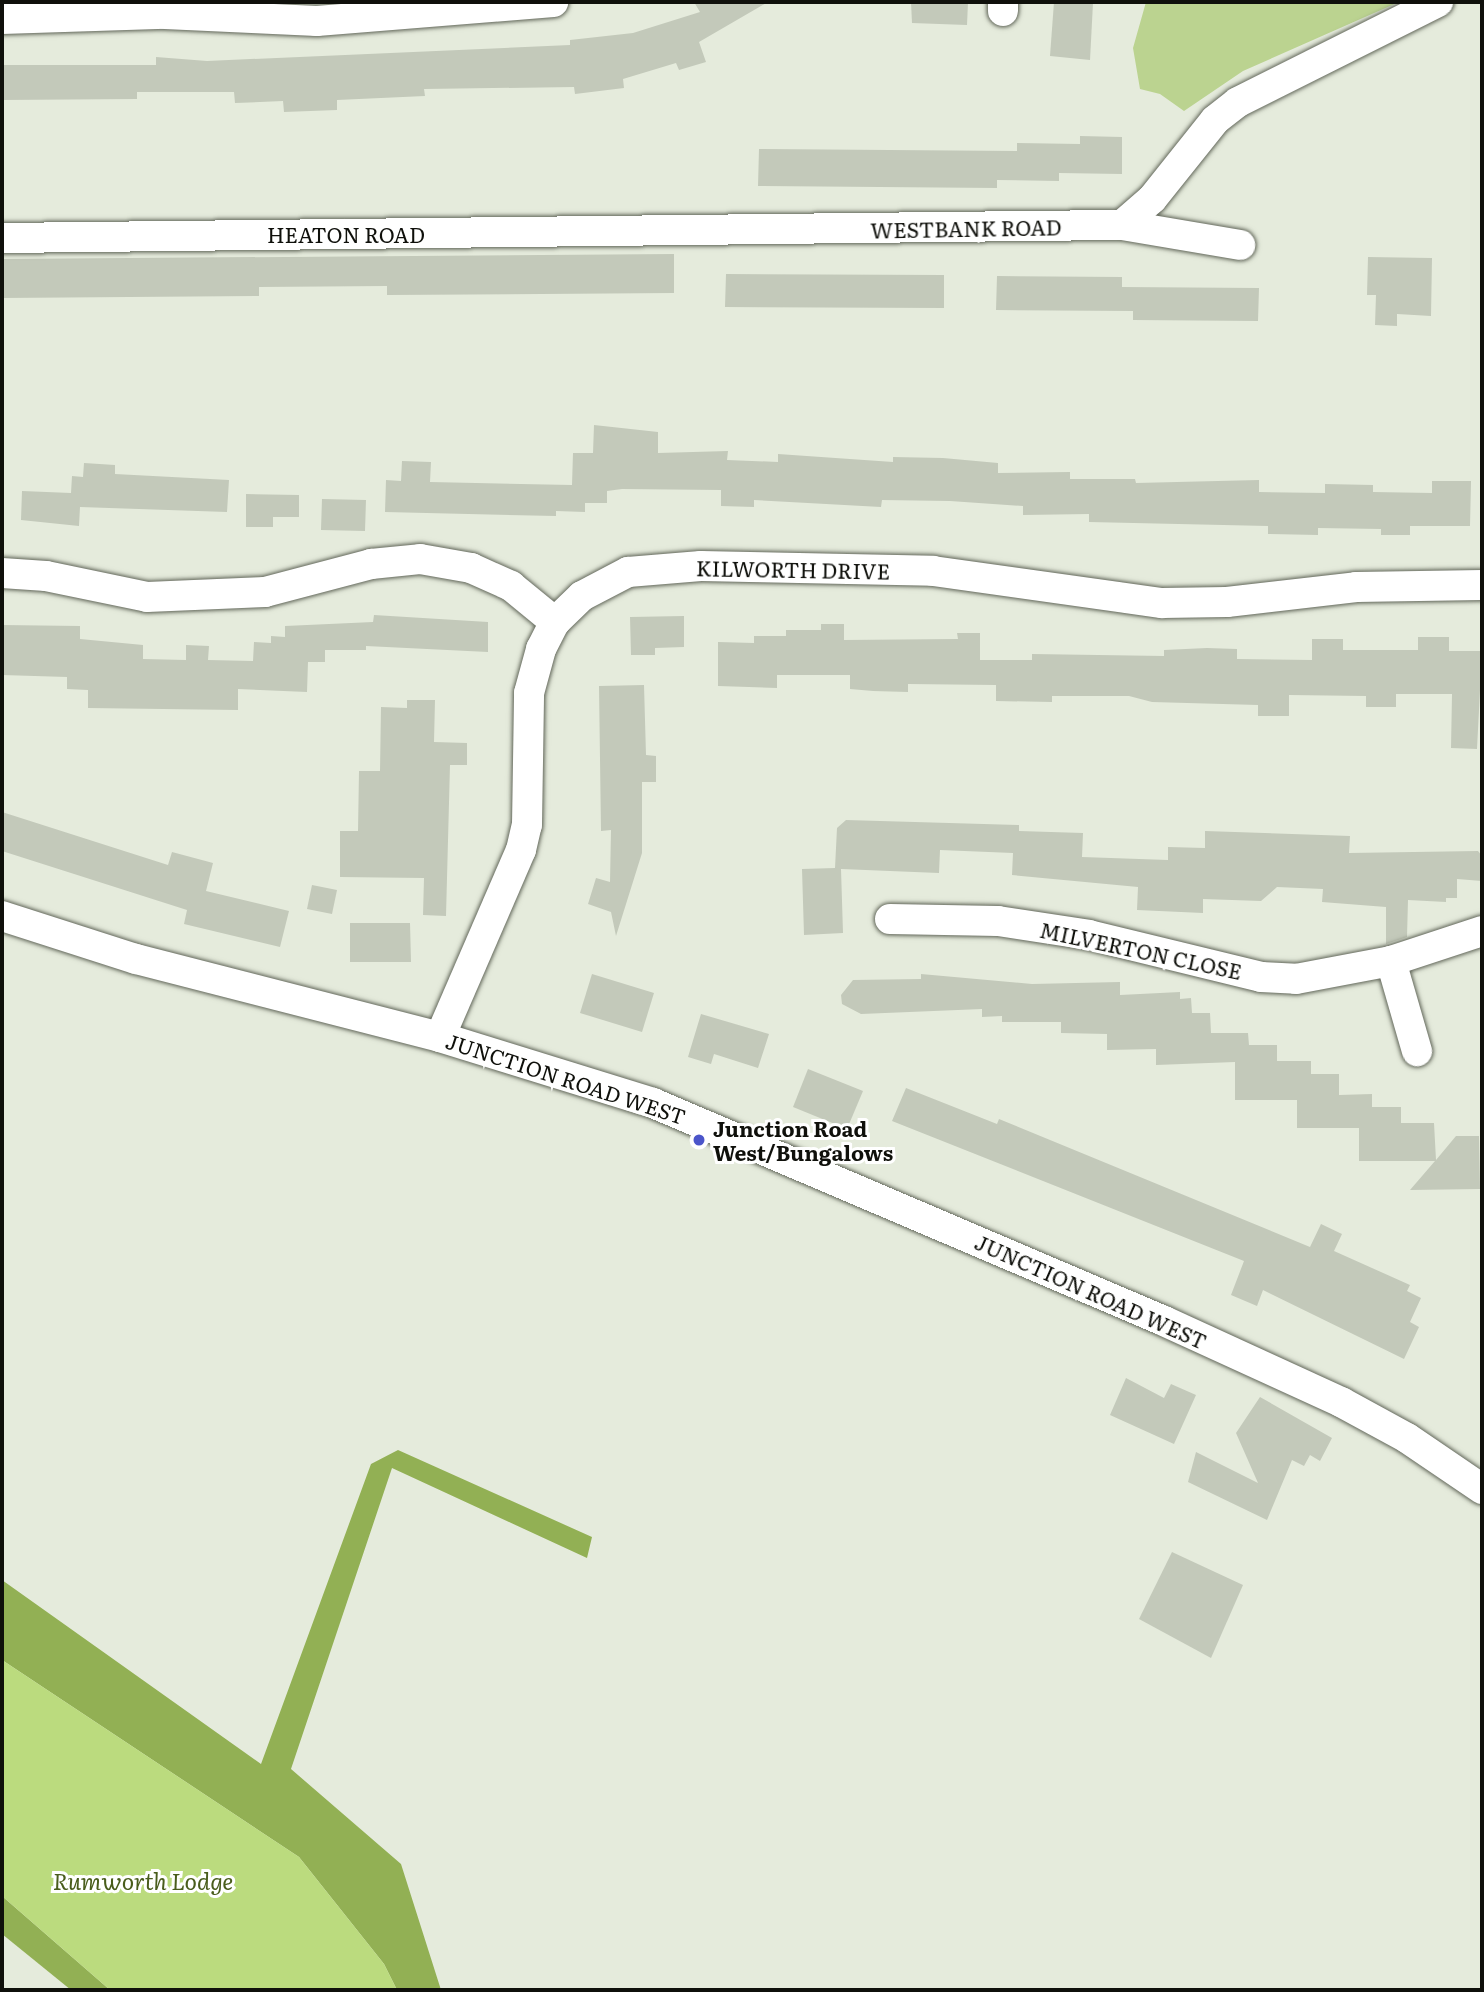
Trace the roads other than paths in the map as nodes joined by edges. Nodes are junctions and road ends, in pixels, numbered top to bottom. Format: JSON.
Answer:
{"nodes":[{"id":1,"x":553,"y":2,"type":"edge"},
{"id":2,"x":1438,"y":2,"type":"edge"},
{"id":3,"x":419,"y":6,"type":"edge"},
{"id":4,"x":166,"y":8,"type":"edge"},
{"id":5,"x":2,"y":19,"type":"edge"},
{"id":6,"x":1122,"y":225,"type":"junction"},
{"id":7,"x":690,"y":232,"type":"joint"},
{"id":8,"x":2,"y":238,"type":"edge"},
{"id":9,"x":1240,"y":245,"type":"dead end"},
{"id":10,"x":2,"y":573,"type":"edge"},
{"id":11,"x":1482,"y":585,"type":"edge"},
{"id":12,"x":555,"y":622,"type":"junction"},
{"id":13,"x":2,"y":916,"type":"edge"},
{"id":14,"x":890,"y":919,"type":"dead end"},
{"id":15,"x":1482,"y":931,"type":"edge"},
{"id":16,"x":1391,"y":961,"type":"junction"},
{"id":17,"x":440,"y":1037,"type":"junction"},
{"id":18,"x":1417,"y":1051,"type":"dead end"},
{"id":19,"x":1482,"y":1489,"type":"edge"}],
"edges":[{"from":1,"to":3,"type":"street"},
{"from":2,"to":6,"type":"street"},
{"from":3,"to":4,"type":"street"},
{"from":4,"to":5,"type":"street"},
{"from":6,"to":7,"type":"street","name":"WESTBANK ROAD"},
{"from":6,"to":9,"type":"street","name":"WESTBANK ROAD"},
{"from":7,"to":8,"type":"street","name":"HEATON ROAD"},
{"from":10,"to":12,"type":"street"},
{"from":11,"to":12,"type":"street","name":"KILWORTH DRIVE"},
{"from":12,"to":17,"type":"street","name":"KILWORTH DRIVE"},
{"from":13,"to":17,"type":"street","name":"JUNCTION ROAD WEST"},
{"from":14,"to":16,"type":"street","name":"MILVERTON CLOSE"},
{"from":15,"to":16,"type":"street","name":"MILVERTON CLOSE"},
{"from":16,"to":18,"type":"street"},
{"from":17,"to":19,"type":"street","name":"JUNCTION ROAD WEST"}]}
